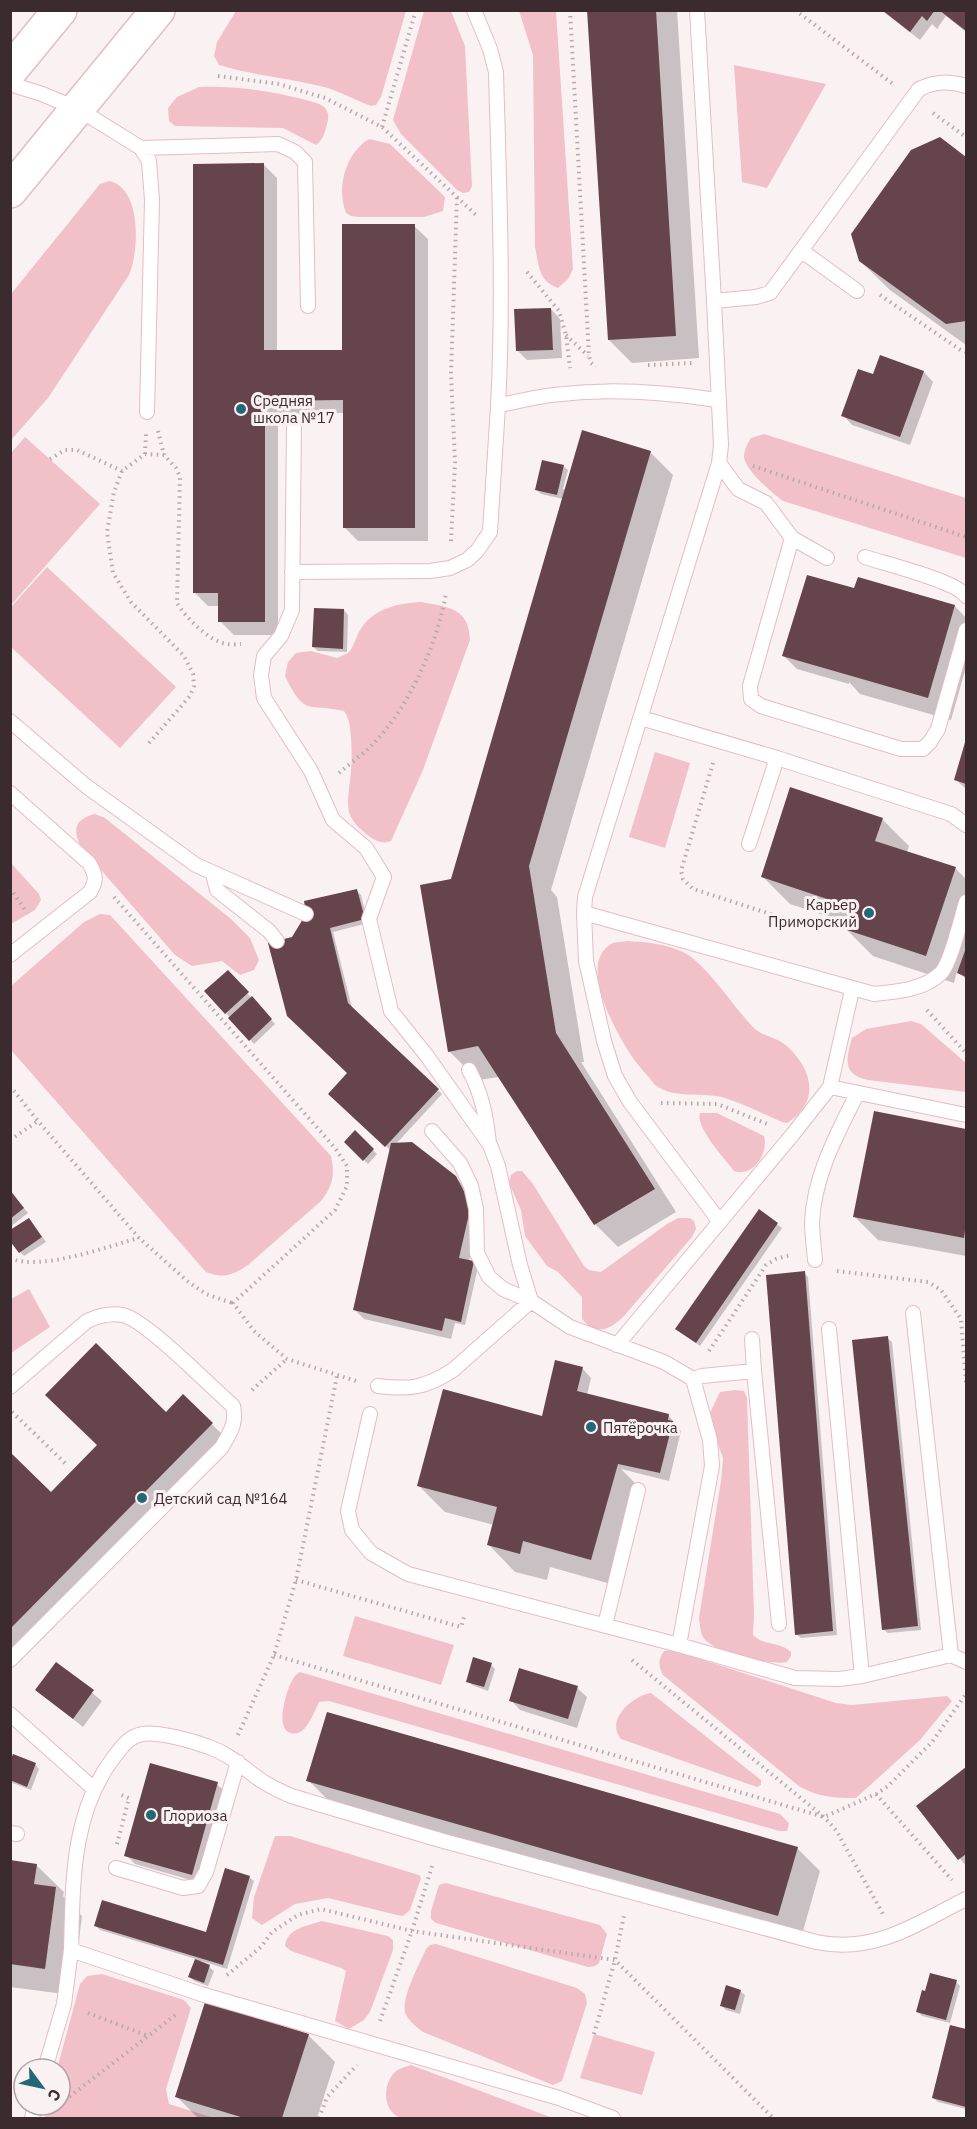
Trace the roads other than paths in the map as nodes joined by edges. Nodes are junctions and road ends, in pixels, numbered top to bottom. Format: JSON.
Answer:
{"nodes":[{"id":1,"x":60,"y":10,"type":"edge"},
{"id":2,"x":158,"y":10,"type":"edge"},
{"id":3,"x":474,"y":10,"type":"edge"},
{"id":4,"x":697,"y":10,"type":"edge"},
{"id":5,"x":10,"y":71,"type":"edge"},
{"id":6,"x":10,"y":84,"type":"edge"},
{"id":7,"x":966,"y":86,"type":"edge"},
{"id":8,"x":78,"y":109,"type":"junction"},
{"id":9,"x":141,"y":148,"type":"junction"},
{"id":10,"x":10,"y":190,"type":"edge"},
{"id":11,"x":802,"y":251,"type":"junction"},
{"id":12,"x":857,"y":291,"type":"dead end"},
{"id":13,"x":714,"y":301,"type":"junction"},
{"id":14,"x":308,"y":306,"type":"dead end"},
{"id":15,"x":717,"y":400,"type":"junction"},
{"id":16,"x":498,"y":406,"type":"junction"},
{"id":17,"x":147,"y":412,"type":"dead end"},
{"id":18,"x":294,"y":425,"type":"dead end"},
{"id":19,"x":719,"y":463,"type":"junction"},
{"id":20,"x":792,"y":538,"type":"junction"},
{"id":21,"x":865,"y":557,"type":"dead end"},
{"id":22,"x":827,"y":558,"type":"dead end"},
{"id":23,"x":292,"y":572,"type":"junction"},
{"id":24,"x":966,"y":596,"type":"edge"},
{"id":25,"x":966,"y":630,"type":"edge"},
{"id":26,"x":641,"y":718,"type":"junction"},
{"id":27,"x":10,"y":721,"type":"edge"},
{"id":28,"x":777,"y":758,"type":"junction"},
{"id":29,"x":10,"y":793,"type":"edge"},
{"id":30,"x":966,"y":825,"type":"edge"},
{"id":31,"x":749,"y":844,"type":"dead end"},
{"id":32,"x":213,"y":874,"type":"junction"},
{"id":33,"x":966,"y":902,"type":"edge"},
{"id":34,"x":584,"y":913,"type":"junction"},
{"id":35,"x":306,"y":914,"type":"dead end"},
{"id":36,"x":278,"y":940,"type":"dead end"},
{"id":37,"x":10,"y":955,"type":"edge"},
{"id":38,"x":852,"y":990,"type":"junction"},
{"id":39,"x":469,"y":1070,"type":"dead end"},
{"id":40,"x":830,"y":1087,"type":"junction"},
{"id":41,"x":857,"y":1094,"type":"junction"},
{"id":42,"x":966,"y":1115,"type":"edge"},
{"id":43,"x":432,"y":1131,"type":"dead end"},
{"id":44,"x":490,"y":1145,"type":"junction"},
{"id":45,"x":720,"y":1222,"type":"junction"},
{"id":46,"x":815,"y":1260,"type":"road end"},
{"id":47,"x":531,"y":1301,"type":"junction"},
{"id":48,"x":913,"y":1313,"type":"dead end"},
{"id":49,"x":829,"y":1329,"type":"dead end"},
{"id":50,"x":752,"y":1339,"type":"dead end"},
{"id":51,"x":617,"y":1345,"type":"junction"},
{"id":52,"x":754,"y":1371,"type":"junction"},
{"id":53,"x":698,"y":1377,"type":"junction"},
{"id":54,"x":378,"y":1386,"type":"dead end"},
{"id":55,"x":10,"y":1387,"type":"edge"},
{"id":56,"x":370,"y":1414,"type":"dead end"},
{"id":57,"x":638,"y":1490,"type":"dead end"},
{"id":58,"x":779,"y":1624,"type":"dead end"},
{"id":59,"x":605,"y":1625,"type":"junction"},
{"id":60,"x":679,"y":1645,"type":"junction"},
{"id":61,"x":951,"y":1655,"type":"junction"},
{"id":62,"x":10,"y":1660,"type":"edge"},
{"id":63,"x":966,"y":1662,"type":"edge"},
{"id":64,"x":862,"y":1676,"type":"junction"},
{"id":65,"x":10,"y":1714,"type":"edge"},
{"id":66,"x":238,"y":1762,"type":"junction"},
{"id":67,"x":94,"y":1789,"type":"junction"},
{"id":68,"x":116,"y":1868,"type":"road end"},
{"id":69,"x":963,"y":1893,"type":"edge"},
{"id":70,"x":71,"y":1950,"type":"junction"},
{"id":71,"x":48,"y":2057,"type":"edge"},
{"id":72,"x":613,"y":2118,"type":"edge"}],
"edges":[{"from":1,"to":5,"type":"main road"},
{"from":2,"to":8,"type":"main road"},
{"from":3,"to":16,"type":"lane"},
{"from":4,"to":13,"type":"lane"},
{"from":6,"to":8,"type":"lane"},
{"from":7,"to":11,"type":"lane"},
{"from":8,"to":9,"type":"lane"},
{"from":8,"to":10,"type":"main road"},
{"from":9,"to":14,"type":"lane"},
{"from":9,"to":17,"type":"lane"},
{"from":11,"to":12,"type":"lane"},
{"from":11,"to":13,"type":"lane"},
{"from":13,"to":15,"type":"lane"},
{"from":15,"to":16,"type":"lane"},
{"from":15,"to":19,"type":"lane"},
{"from":16,"to":23,"type":"lane"},
{"from":18,"to":23,"type":"lane"},
{"from":19,"to":20,"type":"lane"},
{"from":19,"to":26,"type":"lane"},
{"from":20,"to":22,"type":"lane"},
{"from":20,"to":25,"type":"lane"},
{"from":21,"to":24,"type":"lane"},
{"from":23,"to":44,"type":"lane"},
{"from":26,"to":28,"type":"lane"},
{"from":26,"to":34,"type":"lane"},
{"from":27,"to":32,"type":"lane"},
{"from":28,"to":30,"type":"lane"},
{"from":28,"to":31,"type":"lane"},
{"from":29,"to":37,"type":"lane"},
{"from":32,"to":35,"type":"lane"},
{"from":32,"to":36,"type":"lane"},
{"from":33,"to":38,"type":"lane"},
{"from":34,"to":38,"type":"lane"},
{"from":34,"to":45,"type":"lane"},
{"from":38,"to":40,"type":"lane"},
{"from":39,"to":44,"type":"lane"},
{"from":40,"to":41,"type":"lane"},
{"from":40,"to":45,"type":"lane"},
{"from":41,"to":42,"type":"lane"},
{"from":41,"to":46,"type":"lane"},
{"from":43,"to":47,"type":"lane"},
{"from":44,"to":47,"type":"lane"},
{"from":45,"to":51,"type":"lane"},
{"from":47,"to":51,"type":"lane"},
{"from":47,"to":54,"type":"lane"},
{"from":48,"to":61,"type":"lane"},
{"from":49,"to":64,"type":"lane"},
{"from":50,"to":52,"type":"lane"},
{"from":51,"to":53,"type":"lane"},
{"from":52,"to":53,"type":"lane"},
{"from":52,"to":58,"type":"lane"},
{"from":53,"to":60,"type":"lane"},
{"from":55,"to":62,"type":"lane"},
{"from":56,"to":59,"type":"lane"},
{"from":57,"to":59,"type":"lane"},
{"from":59,"to":60,"type":"lane"},
{"from":60,"to":64,"type":"lane"},
{"from":61,"to":63,"type":"lane"},
{"from":61,"to":64,"type":"lane"},
{"from":65,"to":67,"type":"lane"},
{"from":66,"to":67,"type":"lane"},
{"from":66,"to":68,"type":"lane"},
{"from":66,"to":69,"type":"lane"},
{"from":67,"to":70,"type":"lane"},
{"from":70,"to":71,"type":"lane"},
{"from":70,"to":72,"type":"lane"}]}
